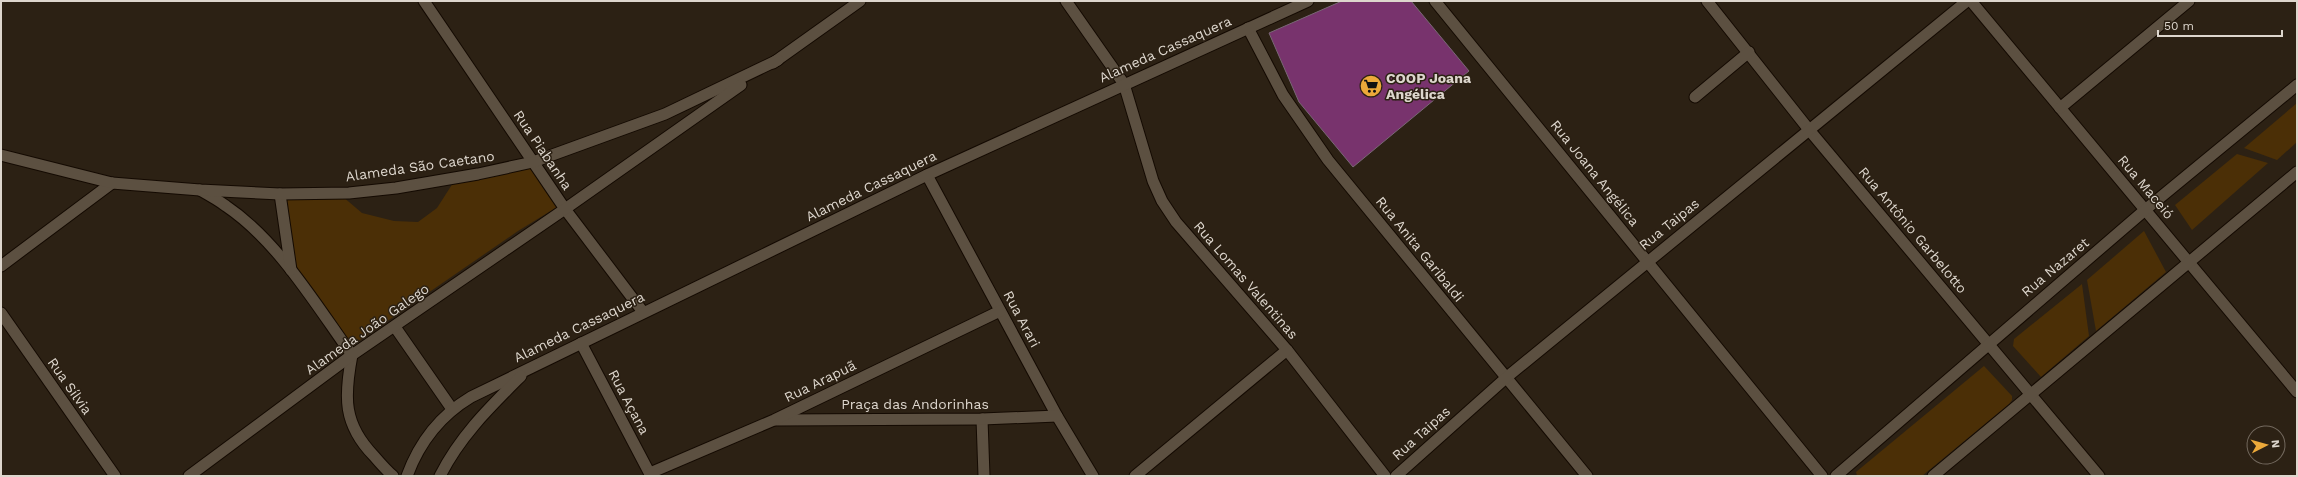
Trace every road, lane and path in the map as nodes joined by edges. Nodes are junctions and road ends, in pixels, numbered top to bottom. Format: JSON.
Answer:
{"nodes":[{"id":1,"x":424,"y":1,"type":"edge"},
{"id":2,"x":860,"y":1,"type":"edge"},
{"id":3,"x":1066,"y":1,"type":"edge"},
{"id":4,"x":1308,"y":1,"type":"edge"},
{"id":5,"x":1435,"y":1,"type":"edge"},
{"id":6,"x":1707,"y":1,"type":"edge"},
{"id":7,"x":1967,"y":1,"type":"edge"},
{"id":8,"x":1971,"y":1,"type":"edge"},
{"id":9,"x":2189,"y":1,"type":"edge"},
{"id":10,"x":1248,"y":28,"type":"junction"},
{"id":11,"x":1749,"y":52,"type":"junction"},
{"id":12,"x":778,"y":60,"type":"junction"},
{"id":13,"x":1124,"y":84,"type":"junction"},
{"id":14,"x":2297,"y":85,"type":"edge"},
{"id":15,"x":1695,"y":97,"type":"dead end"},
{"id":16,"x":2060,"y":108,"type":"junction"},
{"id":17,"x":1810,"y":131,"type":"junction"},
{"id":18,"x":1,"y":155,"type":"edge"},
{"id":19,"x":533,"y":162,"type":"junction"},
{"id":20,"x":2297,"y":172,"type":"edge"},
{"id":21,"x":927,"y":175,"type":"junction"},
{"id":22,"x":112,"y":183,"type":"junction"},
{"id":23,"x":200,"y":190,"type":"junction"},
{"id":24,"x":280,"y":194,"type":"junction"},
{"id":25,"x":565,"y":209,"type":"junction"},
{"id":26,"x":2145,"y":210,"type":"junction"},
{"id":27,"x":1647,"y":261,"type":"junction"},
{"id":28,"x":2189,"y":263,"type":"junction"},
{"id":29,"x":1,"y":266,"type":"edge"},
{"id":30,"x":291,"y":270,"type":"junction"},
{"id":31,"x":1000,"y":311,"type":"junction"},
{"id":32,"x":643,"y":312,"type":"junction"},
{"id":33,"x":1,"y":313,"type":"edge"},
{"id":34,"x":395,"y":327,"type":"junction"},
{"id":35,"x":1989,"y":342,"type":"junction"},
{"id":36,"x":581,"y":343,"type":"junction"},
{"id":37,"x":1287,"y":350,"type":"junction"},
{"id":38,"x":352,"y":355,"type":"junction"},
{"id":39,"x":527,"y":370,"type":"junction"},
{"id":40,"x":1507,"y":377,"type":"junction"},
{"id":41,"x":2297,"y":392,"type":"edge"},
{"id":42,"x":2032,"y":394,"type":"junction"},
{"id":43,"x":452,"y":409,"type":"junction"},
{"id":44,"x":1056,"y":416,"type":"junction"},
{"id":45,"x":982,"y":419,"type":"junction"},
{"id":46,"x":774,"y":420,"type":"junction"},
{"id":47,"x":650,"y":475,"type":"edge"},
{"id":48,"x":115,"y":476,"type":"edge"},
{"id":49,"x":189,"y":476,"type":"edge"},
{"id":50,"x":393,"y":476,"type":"edge"},
{"id":51,"x":407,"y":476,"type":"edge"},
{"id":52,"x":440,"y":476,"type":"edge"},
{"id":53,"x":984,"y":476,"type":"edge"},
{"id":54,"x":1093,"y":476,"type":"edge"},
{"id":55,"x":1135,"y":476,"type":"edge"},
{"id":56,"x":1385,"y":476,"type":"edge"},
{"id":57,"x":1396,"y":476,"type":"edge"},
{"id":58,"x":1587,"y":476,"type":"edge"},
{"id":59,"x":1822,"y":476,"type":"edge"},
{"id":60,"x":1836,"y":476,"type":"edge"},
{"id":61,"x":1933,"y":476,"type":"edge"},
{"id":62,"x":2099,"y":476,"type":"edge"}],
"edges":[{"from":1,"to":19,"type":"street","name":"Rua Piabanha"},
{"from":2,"to":12,"type":"street","name":"Alameda São Caetano"},
{"from":3,"to":13,"type":"street","name":"Rua Lomas Valentinas"},
{"from":4,"to":10,"type":"street","name":"Alameda Cassaquera"},
{"from":5,"to":27,"type":"street","name":"Rua Joana Angélica"},
{"from":6,"to":11,"type":"street","name":"Rua Antônio Garbelotto"},
{"from":7,"to":17,"type":"street","name":"Rua Taipas"},
{"from":8,"to":16,"type":"street","name":"Rua Maceió"},
{"from":9,"to":16,"type":"street"},
{"from":10,"to":13,"type":"street","name":"Alameda Cassaquera"},
{"from":10,"to":40,"type":"street","name":"Rua Anita Garibaldi"},
{"from":11,"to":15,"type":"street"},
{"from":11,"to":17,"type":"street","name":"Rua Antônio Garbelotto"},
{"from":12,"to":19,"type":"street","name":"Alameda São Caetano"},
{"from":12,"to":25,"type":"street","name":"Alameda São Caetano"},
{"from":13,"to":21,"type":"street","name":"Alameda Cassaquera"},
{"from":13,"to":37,"type":"street","name":"Rua Lomas Valentinas"},
{"from":14,"to":26,"type":"street","name":"Rua Nazaret"},
{"from":16,"to":26,"type":"street","name":"Rua Maceió"},
{"from":17,"to":27,"type":"street","name":"Rua Taipas"},
{"from":17,"to":35,"type":"street","name":"Rua Antônio Garbelotto"},
{"from":18,"to":22,"type":"street","name":"Alameda São Caetano"},
{"from":19,"to":24,"type":"street","name":"Alameda São Caetano"},
{"from":19,"to":25,"type":"street","name":"Rua Piabanha"},
{"from":20,"to":28,"type":"street"},
{"from":21,"to":31,"type":"street","name":"Rua Arari"},
{"from":21,"to":32,"type":"street","name":"Alameda Cassaquera"},
{"from":22,"to":23,"type":"street","name":"Alameda São Caetano"},
{"from":22,"to":29,"type":"street"},
{"from":23,"to":24,"type":"street","name":"Alameda São Caetano"},
{"from":23,"to":30,"type":"street"},
{"from":24,"to":30,"type":"street"},
{"from":25,"to":32,"type":"street","name":"Rua Piabanha"},
{"from":25,"to":34,"type":"street","name":"Alameda João Galego"},
{"from":26,"to":28,"type":"street","name":"Rua Maceió"},
{"from":26,"to":35,"type":"street","name":"Rua Nazaret"},
{"from":27,"to":40,"type":"street","name":"Rua Taipas"},
{"from":27,"to":59,"type":"street","name":"Rua Joana Angélica"},
{"from":28,"to":41,"type":"street","name":"Rua Maceió"},
{"from":28,"to":42,"type":"street"},
{"from":30,"to":38,"type":"street"},
{"from":31,"to":44,"type":"street","name":"Rua Arari"},
{"from":31,"to":46,"type":"street","name":"Rua Arapuã"},
{"from":32,"to":36,"type":"street","name":"Alameda Cassaquera"},
{"from":33,"to":48,"type":"street","name":"Rua Sílvia"},
{"from":34,"to":38,"type":"street","name":"Alameda João Galego"},
{"from":34,"to":43,"type":"street"},
{"from":35,"to":42,"type":"street","name":"Rua Antônio Garbelotto"},
{"from":35,"to":60,"type":"street","name":"Rua Nazaret"},
{"from":36,"to":39,"type":"street","name":"Alameda Cassaquera"},
{"from":36,"to":47,"type":"street","name":"Rua Açana"},
{"from":37,"to":55,"type":"street"},
{"from":37,"to":56,"type":"street","name":"Rua Lomas Valentinas"},
{"from":38,"to":49,"type":"street","name":"Alameda João Galego"},
{"from":38,"to":50,"type":"street"},
{"from":39,"to":43,"type":"street","name":"Alameda Cassaquera"},
{"from":39,"to":52,"type":"street"},
{"from":40,"to":57,"type":"street","name":"Rua Taipas"},
{"from":40,"to":58,"type":"street","name":"Rua Anita Garibaldi"},
{"from":42,"to":61,"type":"street"},
{"from":42,"to":62,"type":"street","name":"Rua Antônio Garbelotto"},
{"from":43,"to":51,"type":"street","name":"Alameda Cassaquera"},
{"from":44,"to":45,"type":"street","name":"Praça das Andorinhas"},
{"from":44,"to":54,"type":"street","name":"Rua Arari"},
{"from":45,"to":46,"type":"street","name":"Praça das Andorinhas"},
{"from":45,"to":53,"type":"street"},
{"from":46,"to":47,"type":"street","name":"Rua Arapuã"}]}
